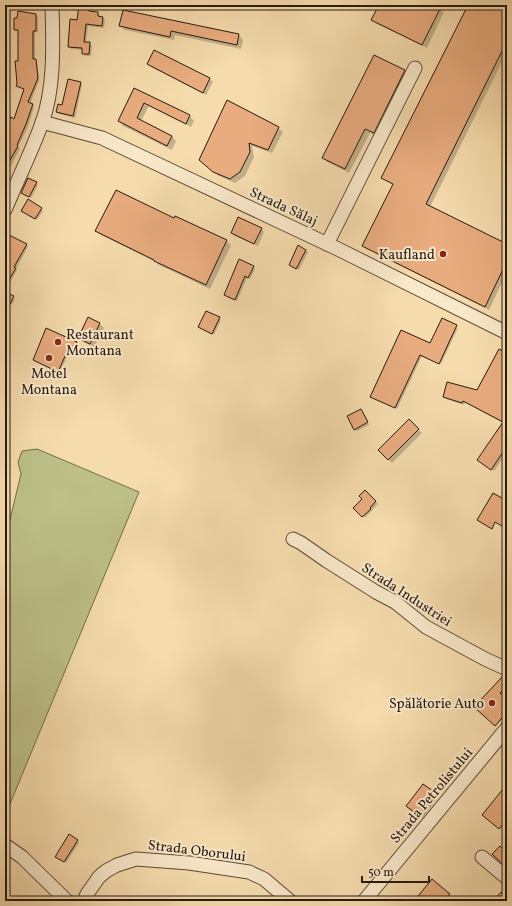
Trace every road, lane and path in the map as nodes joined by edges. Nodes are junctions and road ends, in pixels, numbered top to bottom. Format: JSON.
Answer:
{"nodes":[{"id":1,"x":52,"y":5,"type":"edge"},
{"id":2,"x":415,"y":68,"type":"dead end"},
{"id":3,"x":42,"y":122,"type":"junction"},
{"id":4,"x":5,"y":210,"type":"edge"},
{"id":5,"x":328,"y":244,"type":"junction"},
{"id":6,"x":507,"y":333,"type":"edge"},
{"id":7,"x":293,"y":539,"type":"dead end"},
{"id":8,"x":507,"y":669,"type":"edge"},
{"id":9,"x":507,"y":728,"type":"edge"},
{"id":10,"x":5,"y":845,"type":"edge"},
{"id":11,"x":482,"y":857,"type":"dead end"},
{"id":12,"x":507,"y":878,"type":"edge"},
{"id":13,"x":67,"y":901,"type":"edge"},
{"id":14,"x":84,"y":901,"type":"edge"},
{"id":15,"x":290,"y":901,"type":"edge"},
{"id":16,"x":364,"y":901,"type":"edge"}],
"edges":[{"from":1,"to":3,"type":"street"},
{"from":2,"to":5,"type":"street"},
{"from":3,"to":4,"type":"street"},
{"from":3,"to":5,"type":"street","name":"Strada Sălaj"},
{"from":5,"to":6,"type":"street","name":"Strada Sălaj"},
{"from":7,"to":8,"type":"street","name":"Strada Industriei"},
{"from":9,"to":16,"type":"street","name":"Strada Petrolistului"},
{"from":10,"to":13,"type":"street"},
{"from":11,"to":12,"type":"street"},
{"from":14,"to":15,"type":"street","name":"Strada Oborului"}]}
